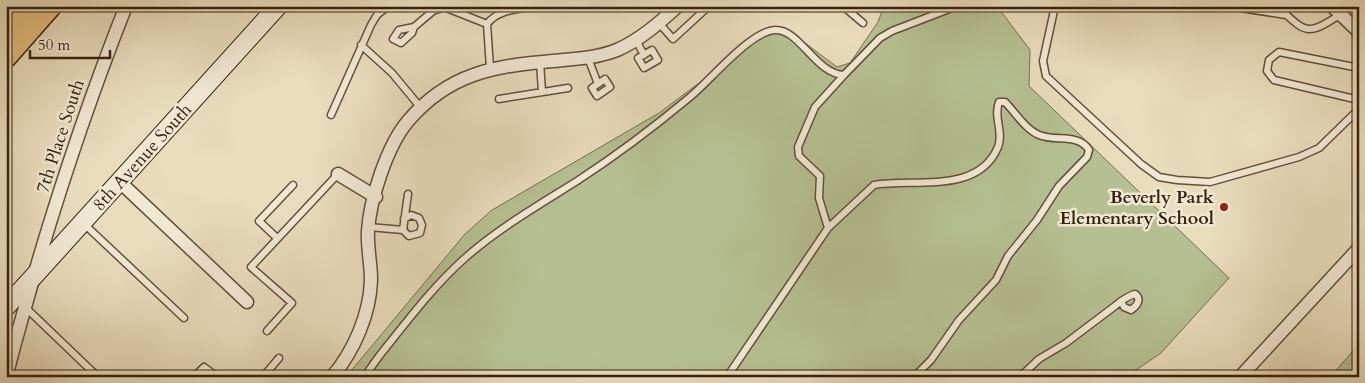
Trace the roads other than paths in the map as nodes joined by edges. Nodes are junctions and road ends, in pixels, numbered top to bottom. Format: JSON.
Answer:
{"nodes":[{"id":1,"x":27,"y":6,"type":"edge"},
{"id":2,"x":50,"y":6,"type":"edge"},
{"id":3,"x":126,"y":6,"type":"edge"},
{"id":4,"x":278,"y":6,"type":"edge"},
{"id":5,"x":388,"y":6,"type":"edge"},
{"id":6,"x":536,"y":6,"type":"edge"},
{"id":7,"x":678,"y":6,"type":"edge"},
{"id":8,"x":709,"y":6,"type":"edge"},
{"id":9,"x":843,"y":6,"type":"edge"},
{"id":10,"x":957,"y":6,"type":"edge"},
{"id":11,"x":1055,"y":6,"type":"edge"},
{"id":12,"x":1228,"y":6,"type":"edge"},
{"id":13,"x":1277,"y":6,"type":"edge"},
{"id":14,"x":444,"y":7,"type":"edge"},
{"id":15,"x":1341,"y":9,"type":"edge"},
{"id":16,"x":1286,"y":14,"type":"junction"},
{"id":17,"x":659,"y":23,"type":"junction"},
{"id":18,"x":863,"y":23,"type":"dead end"},
{"id":19,"x":487,"y":24,"type":"junction"},
{"id":20,"x":414,"y":27,"type":"dead end"},
{"id":21,"x":6,"y":28,"type":"edge"},
{"id":22,"x":1359,"y":32,"type":"edge"},
{"id":23,"x":636,"y":40,"type":"junction"},
{"id":24,"x":361,"y":45,"type":"junction"},
{"id":25,"x":644,"y":55,"type":"dead end"},
{"id":26,"x":6,"y":56,"type":"edge"},
{"id":27,"x":588,"y":58,"type":"junction"},
{"id":28,"x":540,"y":62,"type":"junction"},
{"id":29,"x":490,"y":68,"type":"junction"},
{"id":30,"x":1359,"y":68,"type":"edge"},
{"id":31,"x":844,"y":75,"type":"junction"},
{"id":32,"x":598,"y":84,"type":"dead end"},
{"id":33,"x":568,"y":88,"type":"dead end"},
{"id":34,"x":542,"y":92,"type":"junction"},
{"id":35,"x":498,"y":99,"type":"dead end"},
{"id":36,"x":1359,"y":100,"type":"edge"},
{"id":37,"x":421,"y":108,"type":"junction"},
{"id":38,"x":1359,"y":109,"type":"edge"},
{"id":39,"x":331,"y":115,"type":"dead end"},
{"id":40,"x":338,"y":174,"type":"joint"},
{"id":41,"x":120,"y":182,"type":"junction"},
{"id":42,"x":293,"y":185,"type":"dead end"},
{"id":43,"x":408,"y":194,"type":"dead end"},
{"id":44,"x":376,"y":196,"type":"junction"},
{"id":45,"x":404,"y":219,"type":"junction"},
{"id":46,"x":82,"y":222,"type":"junction"},
{"id":47,"x":368,"y":228,"type":"junction"},
{"id":48,"x":828,"y":228,"type":"junction"},
{"id":49,"x":403,"y":230,"type":"junction"},
{"id":50,"x":277,"y":238,"type":"junction"},
{"id":51,"x":1359,"y":248,"type":"edge"},
{"id":52,"x":31,"y":279,"type":"junction"},
{"id":53,"x":1121,"y":301,"type":"dead end"},
{"id":54,"x":246,"y":302,"type":"dead end"},
{"id":55,"x":24,"y":306,"type":"junction"},
{"id":56,"x":6,"y":307,"type":"edge"},
{"id":57,"x":184,"y":318,"type":"dead end"},
{"id":58,"x":267,"y":331,"type":"dead end"},
{"id":59,"x":279,"y":358,"type":"dead end"},
{"id":60,"x":6,"y":377,"type":"edge"},
{"id":61,"x":98,"y":377,"type":"edge"},
{"id":62,"x":194,"y":377,"type":"edge"},
{"id":63,"x":217,"y":377,"type":"edge"},
{"id":64,"x":263,"y":377,"type":"edge"},
{"id":65,"x":332,"y":377,"type":"edge"},
{"id":66,"x":365,"y":377,"type":"edge"},
{"id":67,"x":727,"y":377,"type":"edge"},
{"id":68,"x":914,"y":377,"type":"edge"},
{"id":69,"x":1020,"y":377,"type":"edge"},
{"id":70,"x":1240,"y":377,"type":"edge"}],
"edges":[{"from":1,"to":21,"type":"highway"},
{"from":2,"to":26,"type":"highway"},
{"from":3,"to":52,"type":"street","name":"7th Place South"},
{"from":4,"to":41,"type":"street","name":"8th Avenue South"},
{"from":5,"to":24,"type":"lane"},
{"from":6,"to":19,"type":"lane"},
{"from":7,"to":17,"type":"street"},
{"from":8,"to":17,"type":"lane"},
{"from":9,"to":18,"type":"lane"},
{"from":10,"to":31,"type":"lane"},
{"from":11,"to":38,"type":"lane"},
{"from":12,"to":16,"type":"lane"},
{"from":13,"to":16,"type":"lane"},
{"from":14,"to":19,"type":"lane"},
{"from":14,"to":20,"type":"lane"},
{"from":15,"to":16,"type":"lane"},
{"from":15,"to":22,"type":"street"},
{"from":17,"to":23,"type":"street"},
{"from":19,"to":29,"type":"lane"},
{"from":23,"to":25,"type":"lane"},
{"from":23,"to":27,"type":"street"},
{"from":24,"to":37,"type":"lane"},
{"from":24,"to":39,"type":"lane"},
{"from":27,"to":28,"type":"street"},
{"from":27,"to":32,"type":"lane"},
{"from":28,"to":29,"type":"street"},
{"from":28,"to":34,"type":"lane"},
{"from":29,"to":37,"type":"street"},
{"from":30,"to":36,"type":"lane"},
{"from":31,"to":48,"type":"lane"},
{"from":31,"to":66,"type":"lane"},
{"from":33,"to":34,"type":"lane"},
{"from":34,"to":35,"type":"lane"},
{"from":37,"to":44,"type":"street"},
{"from":40,"to":44,"type":"street"},
{"from":40,"to":50,"type":"lane"},
{"from":41,"to":46,"type":"street","name":"8th Avenue South"},
{"from":41,"to":54,"type":"street"},
{"from":42,"to":50,"type":"lane"},
{"from":43,"to":45,"type":"lane"},
{"from":44,"to":47,"type":"street"},
{"from":45,"to":49,"type":"lane"},
{"from":45,"to":49,"type":"lane"},
{"from":46,"to":52,"type":"street","name":"8th Avenue South"},
{"from":46,"to":57,"type":"lane"},
{"from":47,"to":49,"type":"lane"},
{"from":47,"to":65,"type":"street"},
{"from":48,"to":67,"type":"lane"},
{"from":48,"to":68,"type":"lane"},
{"from":50,"to":58,"type":"lane"},
{"from":51,"to":70,"type":"street"},
{"from":52,"to":55,"type":"street","name":"7th Place South"},
{"from":52,"to":56,"type":"street","name":"8th Avenue South"},
{"from":53,"to":69,"type":"lane"},
{"from":55,"to":60,"type":"street","name":"7th Place South"},
{"from":55,"to":61,"type":"lane"},
{"from":59,"to":64,"type":"lane"},
{"from":62,"to":63,"type":"lane"}]}
